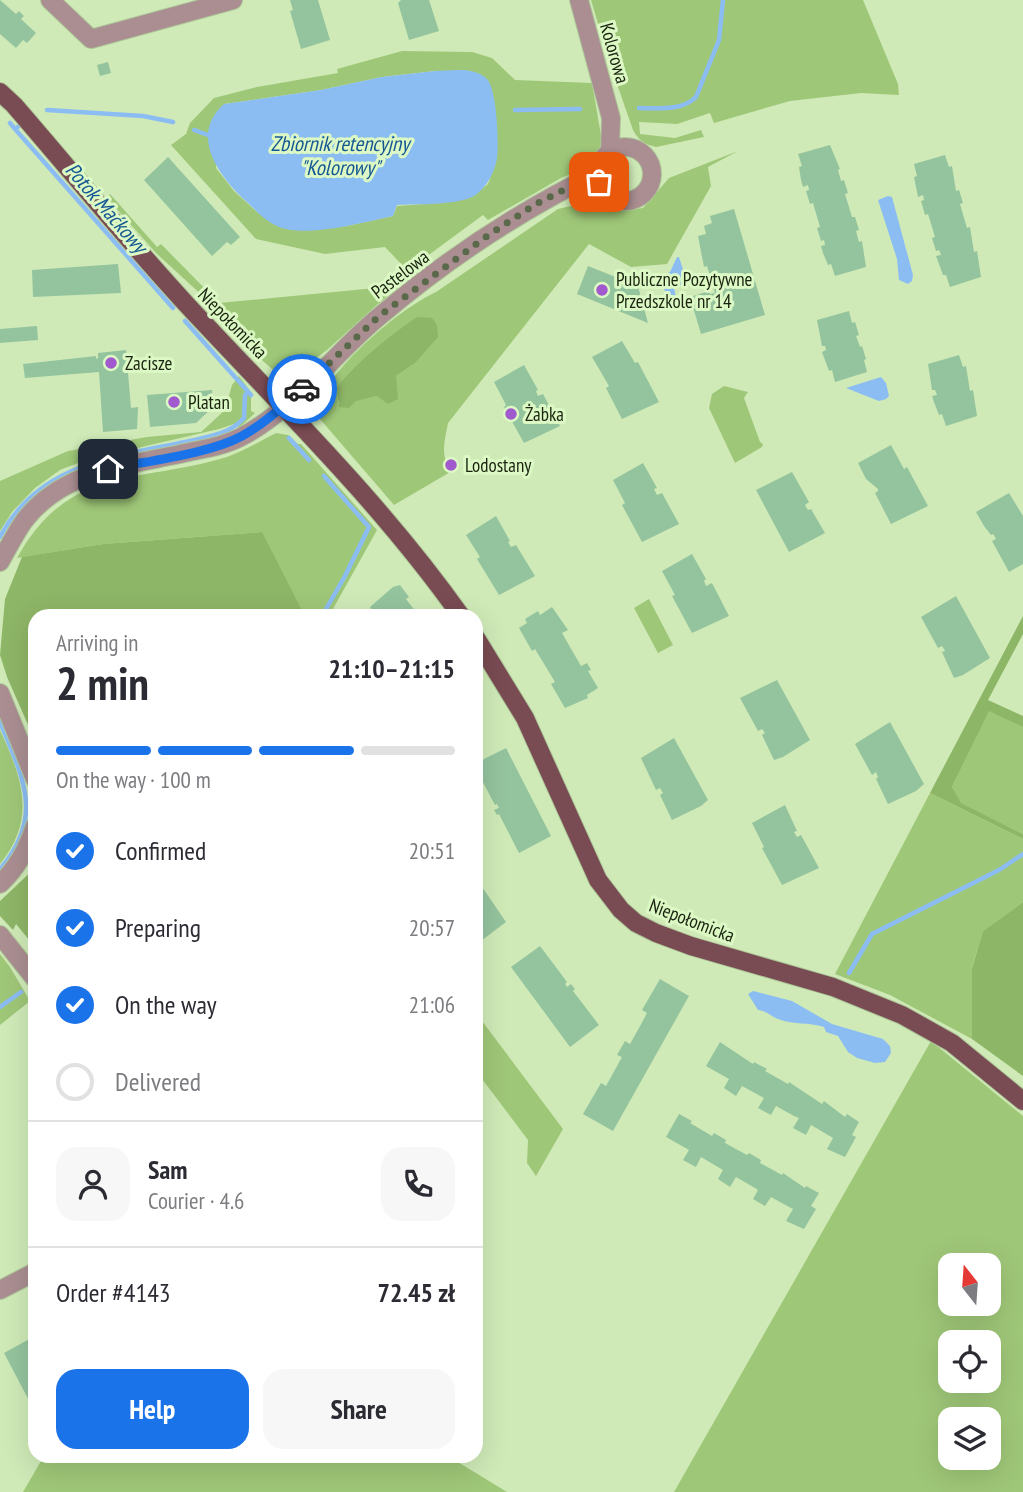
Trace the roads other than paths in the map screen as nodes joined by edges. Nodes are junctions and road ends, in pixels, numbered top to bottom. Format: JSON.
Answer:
{"nodes":[{"id":1,"x":50,"y":0,"type":"edge"},
{"id":2,"x":233,"y":0,"type":"edge"},
{"id":3,"x":579,"y":0,"type":"edge"},
{"id":4,"x":0,"y":92,"type":"edge"},
{"id":5,"x":611,"y":118,"type":"junction"},
{"id":6,"x":630,"y":148,"type":"junction"},
{"id":7,"x":610,"y":151,"type":"junction"},
{"id":8,"x":600,"y":181,"type":"junction"},
{"id":9,"x":284,"y":405,"type":"junction"},
{"id":10,"x":0,"y":562,"type":"edge"},
{"id":11,"x":456,"y":609,"type":"edge"},
{"id":12,"x":483,"y":649,"type":"edge"},
{"id":13,"x":0,"y":693,"type":"edge"},
{"id":14,"x":28,"y":762,"type":"edge"},
{"id":15,"x":28,"y":847,"type":"edge"},
{"id":16,"x":0,"y":884,"type":"edge"},
{"id":17,"x":0,"y":935,"type":"edge"},
{"id":18,"x":28,"y":970,"type":"edge"},
{"id":19,"x":1023,"y":1101,"type":"edge"},
{"id":20,"x":28,"y":1276,"type":"edge"},
{"id":21,"x":0,"y":1290,"type":"edge"}],
"edges":[{"from":1,"to":2,"type":"street"},
{"from":3,"to":5,"type":"street","name":"Kolorowa"},
{"from":4,"to":9,"type":"main road","name":"Niepołomicka"},
{"from":5,"to":6,"type":"street","name":"Kolorowa"},
{"from":5,"to":7,"type":"street","name":"Kolorowa"},
{"from":6,"to":7,"type":"street"},
{"from":6,"to":8,"type":"street"},
{"from":7,"to":8,"type":"street"},
{"from":8,"to":9,"type":"street","name":"Pastelowa"},
{"from":9,"to":10,"type":"street","name":"Pastelowa"},
{"from":9,"to":11,"type":"main road","name":"Niepołomicka"},
{"from":12,"to":19,"type":"main road","name":"Niepołomicka"},
{"from":13,"to":14,"type":"street"},
{"from":15,"to":16,"type":"street"},
{"from":17,"to":18,"type":"street"},
{"from":20,"to":21,"type":"street"}]}
